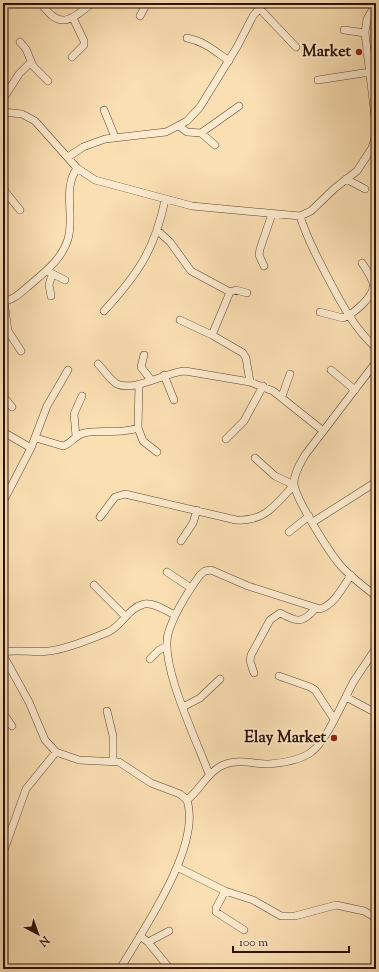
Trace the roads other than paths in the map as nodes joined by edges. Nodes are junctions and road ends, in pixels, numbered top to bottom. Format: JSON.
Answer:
{"nodes":[{"id":1,"x":41,"y":3,"type":"edge"},
{"id":2,"x":92,"y":3,"type":"edge"},
{"id":3,"x":147,"y":3,"type":"edge"},
{"id":4,"x":376,"y":4,"type":"edge"},
{"id":5,"x":261,"y":6,"type":"edge"},
{"id":6,"x":140,"y":16,"type":"dead end"},
{"id":7,"x":73,"y":18,"type":"junction"},
{"id":8,"x":344,"y":30,"type":"dead end"},
{"id":9,"x":365,"y":33,"type":"junction"},
{"id":10,"x":187,"y":38,"type":"dead end"},
{"id":11,"x":20,"y":42,"type":"dead end"},
{"id":12,"x":296,"y":47,"type":"dead end"},
{"id":13,"x":72,"y":57,"type":"dead end"},
{"id":14,"x":229,"y":61,"type":"junction"},
{"id":15,"x":31,"y":62,"type":"junction"},
{"id":16,"x":370,"y":72,"type":"junction"},
{"id":17,"x":318,"y":80,"type":"dead end"},
{"id":18,"x":48,"y":81,"type":"dead end"},
{"id":19,"x":3,"y":100,"type":"edge"},
{"id":20,"x":239,"y":106,"type":"dead end"},
{"id":21,"x":104,"y":110,"type":"dead end"},
{"id":22,"x":3,"y":112,"type":"edge"},
{"id":23,"x":179,"y":126,"type":"junction"},
{"id":24,"x":201,"y":133,"type":"junction"},
{"id":25,"x":115,"y":137,"type":"junction"},
{"id":26,"x":216,"y":145,"type":"dead end"},
{"id":27,"x":374,"y":149,"type":"edge"},
{"id":28,"x":68,"y":157,"type":"junction"},
{"id":29,"x":77,"y":168,"type":"junction"},
{"id":30,"x":346,"y":179,"type":"junction"},
{"id":31,"x":3,"y":189,"type":"edge"},
{"id":32,"x":365,"y":189,"type":"dead end"},
{"id":33,"x":165,"y":200,"type":"junction"},
{"id":34,"x":20,"y":210,"type":"dead end"},
{"id":35,"x":272,"y":214,"type":"junction"},
{"id":36,"x":300,"y":216,"type":"junction"},
{"id":37,"x":158,"y":231,"type":"junction"},
{"id":38,"x":362,"y":263,"type":"dead end"},
{"id":39,"x":264,"y":266,"type":"dead end"},
{"id":40,"x":49,"y":272,"type":"junction"},
{"id":41,"x":65,"y":280,"type":"dead end"},
{"id":42,"x":230,"y":292,"type":"junction"},
{"id":43,"x":247,"y":293,"type":"dead end"},
{"id":44,"x":51,"y":296,"type":"dead end"},
{"id":45,"x":4,"y":301,"type":"edge"},
{"id":46,"x":104,"y":311,"type":"dead end"},
{"id":47,"x":320,"y":312,"type":"dead end"},
{"id":48,"x":348,"y":316,"type":"junction"},
{"id":49,"x":180,"y":320,"type":"dead end"},
{"id":50,"x":212,"y":335,"type":"junction"},
{"id":51,"x":376,"y":348,"type":"edge"},
{"id":52,"x":21,"y":351,"type":"dead end"},
{"id":53,"x":144,"y":355,"type":"dead end"},
{"id":54,"x":376,"y":362,"type":"edge"},
{"id":55,"x":98,"y":364,"type":"dead end"},
{"id":56,"x":68,"y":370,"type":"dead end"},
{"id":57,"x":331,"y":370,"type":"dead end"},
{"id":58,"x":290,"y":374,"type":"dead end"},
{"id":59,"x":164,"y":375,"type":"junction"},
{"id":60,"x":151,"y":380,"type":"junction"},
{"id":61,"x":250,"y":382,"type":"junction"},
{"id":62,"x":139,"y":384,"type":"junction"},
{"id":63,"x":263,"y":386,"type":"junction"},
{"id":64,"x":355,"y":390,"type":"junction"},
{"id":65,"x":3,"y":396,"type":"edge"},
{"id":66,"x":82,"y":396,"type":"dead end"},
{"id":67,"x":282,"y":396,"type":"junction"},
{"id":68,"x":174,"y":400,"type":"dead end"},
{"id":69,"x":12,"y":407,"type":"dead end"},
{"id":70,"x":138,"y":428,"type":"junction"},
{"id":71,"x":322,"y":430,"type":"junction"},
{"id":72,"x":5,"y":433,"type":"dead end"},
{"id":73,"x":76,"y":436,"type":"junction"},
{"id":74,"x":36,"y":438,"type":"junction"},
{"id":75,"x":226,"y":439,"type":"dead end"},
{"id":76,"x":31,"y":448,"type":"junction"},
{"id":77,"x":157,"y":452,"type":"dead end"},
{"id":78,"x":255,"y":458,"type":"dead end"},
{"id":79,"x":376,"y":482,"type":"edge"},
{"id":80,"x":294,"y":485,"type":"junction"},
{"id":81,"x":3,"y":502,"type":"edge"},
{"id":82,"x":197,"y":510,"type":"junction"},
{"id":83,"x":100,"y":517,"type":"dead end"},
{"id":84,"x":311,"y":519,"type":"junction"},
{"id":85,"x":289,"y":532,"type":"dead end"},
{"id":86,"x":181,"y":541,"type":"dead end"},
{"id":87,"x":167,"y":572,"type":"dead end"},
{"id":88,"x":351,"y":575,"type":"junction"},
{"id":89,"x":94,"y":585,"type":"dead end"},
{"id":90,"x":191,"y":588,"type":"junction"},
{"id":91,"x":376,"y":596,"type":"edge"},
{"id":92,"x":315,"y":609,"type":"junction"},
{"id":93,"x":176,"y":615,"type":"junction"},
{"id":94,"x":126,"y":616,"type":"junction"},
{"id":95,"x":167,"y":646,"type":"junction"},
{"id":96,"x":376,"y":648,"type":"edge"},
{"id":97,"x":3,"y":653,"type":"edge"},
{"id":98,"x":150,"y":659,"type":"dead end"},
{"id":99,"x":254,"y":673,"type":"dead end"},
{"id":100,"x":279,"y":676,"type":"dead end"},
{"id":101,"x":220,"y":679,"type":"dead end"},
{"id":102,"x":346,"y":697,"type":"junction"},
{"id":103,"x":183,"y":707,"type":"junction"},
{"id":104,"x":107,"y":711,"type":"dead end"},
{"id":105,"x":3,"y":713,"type":"edge"},
{"id":106,"x":376,"y":713,"type":"edge"},
{"id":107,"x":334,"y":719,"type":"junction"},
{"id":108,"x":12,"y":726,"type":"dead end"},
{"id":109,"x":56,"y":752,"type":"junction"},
{"id":110,"x":113,"y":761,"type":"junction"},
{"id":111,"x":209,"y":774,"type":"junction"},
{"id":112,"x":186,"y":800,"type":"junction"},
{"id":113,"x":3,"y":852,"type":"edge"},
{"id":114,"x":177,"y":867,"type":"junction"},
{"id":115,"x":224,"y":891,"type":"junction"},
{"id":116,"x":376,"y":918,"type":"edge"},
{"id":117,"x":244,"y":930,"type":"dead end"},
{"id":118,"x":169,"y":931,"type":"dead end"},
{"id":119,"x":140,"y":936,"type":"junction"},
{"id":120,"x":148,"y":942,"type":"junction"},
{"id":121,"x":120,"y":969,"type":"edge"},
{"id":122,"x":170,"y":969,"type":"edge"}],
"edges":[{"from":1,"to":7,"type":"street"},
{"from":2,"to":7,"type":"street"},
{"from":3,"to":6,"type":"street"},
{"from":4,"to":9,"type":"street"},
{"from":5,"to":12,"type":"street"},
{"from":5,"to":14,"type":"street"},
{"from":7,"to":13,"type":"street"},
{"from":8,"to":9,"type":"street"},
{"from":9,"to":16,"type":"street"},
{"from":10,"to":14,"type":"street"},
{"from":11,"to":15,"type":"street"},
{"from":14,"to":23,"type":"street"},
{"from":15,"to":18,"type":"street"},
{"from":15,"to":19,"type":"street"},
{"from":16,"to":17,"type":"street"},
{"from":16,"to":27,"type":"street"},
{"from":20,"to":24,"type":"street"},
{"from":21,"to":25,"type":"street"},
{"from":22,"to":28,"type":"street"},
{"from":23,"to":24,"type":"street"},
{"from":23,"to":25,"type":"street"},
{"from":24,"to":26,"type":"street"},
{"from":25,"to":28,"type":"street"},
{"from":27,"to":30,"type":"street"},
{"from":28,"to":29,"type":"street"},
{"from":29,"to":33,"type":"street"},
{"from":29,"to":40,"type":"street"},
{"from":30,"to":32,"type":"street"},
{"from":30,"to":36,"type":"street"},
{"from":31,"to":34,"type":"street"},
{"from":33,"to":35,"type":"street"},
{"from":33,"to":37,"type":"street"},
{"from":35,"to":36,"type":"street"},
{"from":35,"to":39,"type":"street"},
{"from":36,"to":48,"type":"street"},
{"from":37,"to":42,"type":"street"},
{"from":37,"to":46,"type":"street"},
{"from":38,"to":48,"type":"street"},
{"from":40,"to":41,"type":"street"},
{"from":40,"to":44,"type":"street"},
{"from":40,"to":45,"type":"street"},
{"from":42,"to":43,"type":"street"},
{"from":42,"to":50,"type":"street"},
{"from":45,"to":52,"type":"street"},
{"from":47,"to":48,"type":"street"},
{"from":48,"to":51,"type":"street"},
{"from":49,"to":50,"type":"street"},
{"from":50,"to":61,"type":"street"},
{"from":53,"to":60,"type":"street"},
{"from":54,"to":64,"type":"street"},
{"from":55,"to":62,"type":"street"},
{"from":56,"to":74,"type":"street"},
{"from":57,"to":64,"type":"street"},
{"from":58,"to":67,"type":"street"},
{"from":59,"to":60,"type":"street"},
{"from":59,"to":61,"type":"street"},
{"from":59,"to":68,"type":"street"},
{"from":60,"to":62,"type":"street"},
{"from":61,"to":63,"type":"street"},
{"from":62,"to":70,"type":"street"},
{"from":63,"to":67,"type":"street"},
{"from":63,"to":75,"type":"street"},
{"from":64,"to":71,"type":"street"},
{"from":65,"to":69,"type":"street"},
{"from":66,"to":73,"type":"street"},
{"from":67,"to":71,"type":"street"},
{"from":70,"to":73,"type":"street"},
{"from":70,"to":77,"type":"street"},
{"from":71,"to":80,"type":"street"},
{"from":72,"to":76,"type":"street"},
{"from":73,"to":74,"type":"street"},
{"from":74,"to":76,"type":"street"},
{"from":76,"to":81,"type":"street"},
{"from":78,"to":80,"type":"street"},
{"from":79,"to":84,"type":"street"},
{"from":80,"to":82,"type":"street"},
{"from":80,"to":84,"type":"street"},
{"from":82,"to":83,"type":"street"},
{"from":82,"to":86,"type":"street"},
{"from":84,"to":85,"type":"street"},
{"from":84,"to":88,"type":"street"},
{"from":87,"to":90,"type":"street"},
{"from":88,"to":91,"type":"street"},
{"from":88,"to":92,"type":"street"},
{"from":89,"to":94,"type":"street"},
{"from":90,"to":92,"type":"street"},
{"from":90,"to":93,"type":"street"},
{"from":92,"to":99,"type":"street"},
{"from":93,"to":94,"type":"street"},
{"from":93,"to":95,"type":"street"},
{"from":94,"to":97,"type":"street"},
{"from":95,"to":98,"type":"street"},
{"from":95,"to":103,"type":"street"},
{"from":96,"to":102,"type":"street"},
{"from":97,"to":109,"type":"street"},
{"from":100,"to":107,"type":"street"},
{"from":101,"to":103,"type":"street"},
{"from":102,"to":106,"type":"street"},
{"from":102,"to":107,"type":"street"},
{"from":103,"to":111,"type":"street"},
{"from":104,"to":110,"type":"street"},
{"from":105,"to":108,"type":"street"},
{"from":107,"to":111,"type":"street"},
{"from":109,"to":110,"type":"street"},
{"from":109,"to":113,"type":"street"},
{"from":110,"to":112,"type":"street"},
{"from":111,"to":112,"type":"street"},
{"from":112,"to":114,"type":"street"},
{"from":114,"to":115,"type":"street"},
{"from":114,"to":119,"type":"street"},
{"from":115,"to":116,"type":"street"},
{"from":115,"to":117,"type":"street"},
{"from":118,"to":120,"type":"street"},
{"from":119,"to":120,"type":"street"},
{"from":119,"to":121,"type":"street"},
{"from":120,"to":122,"type":"street"}]}
